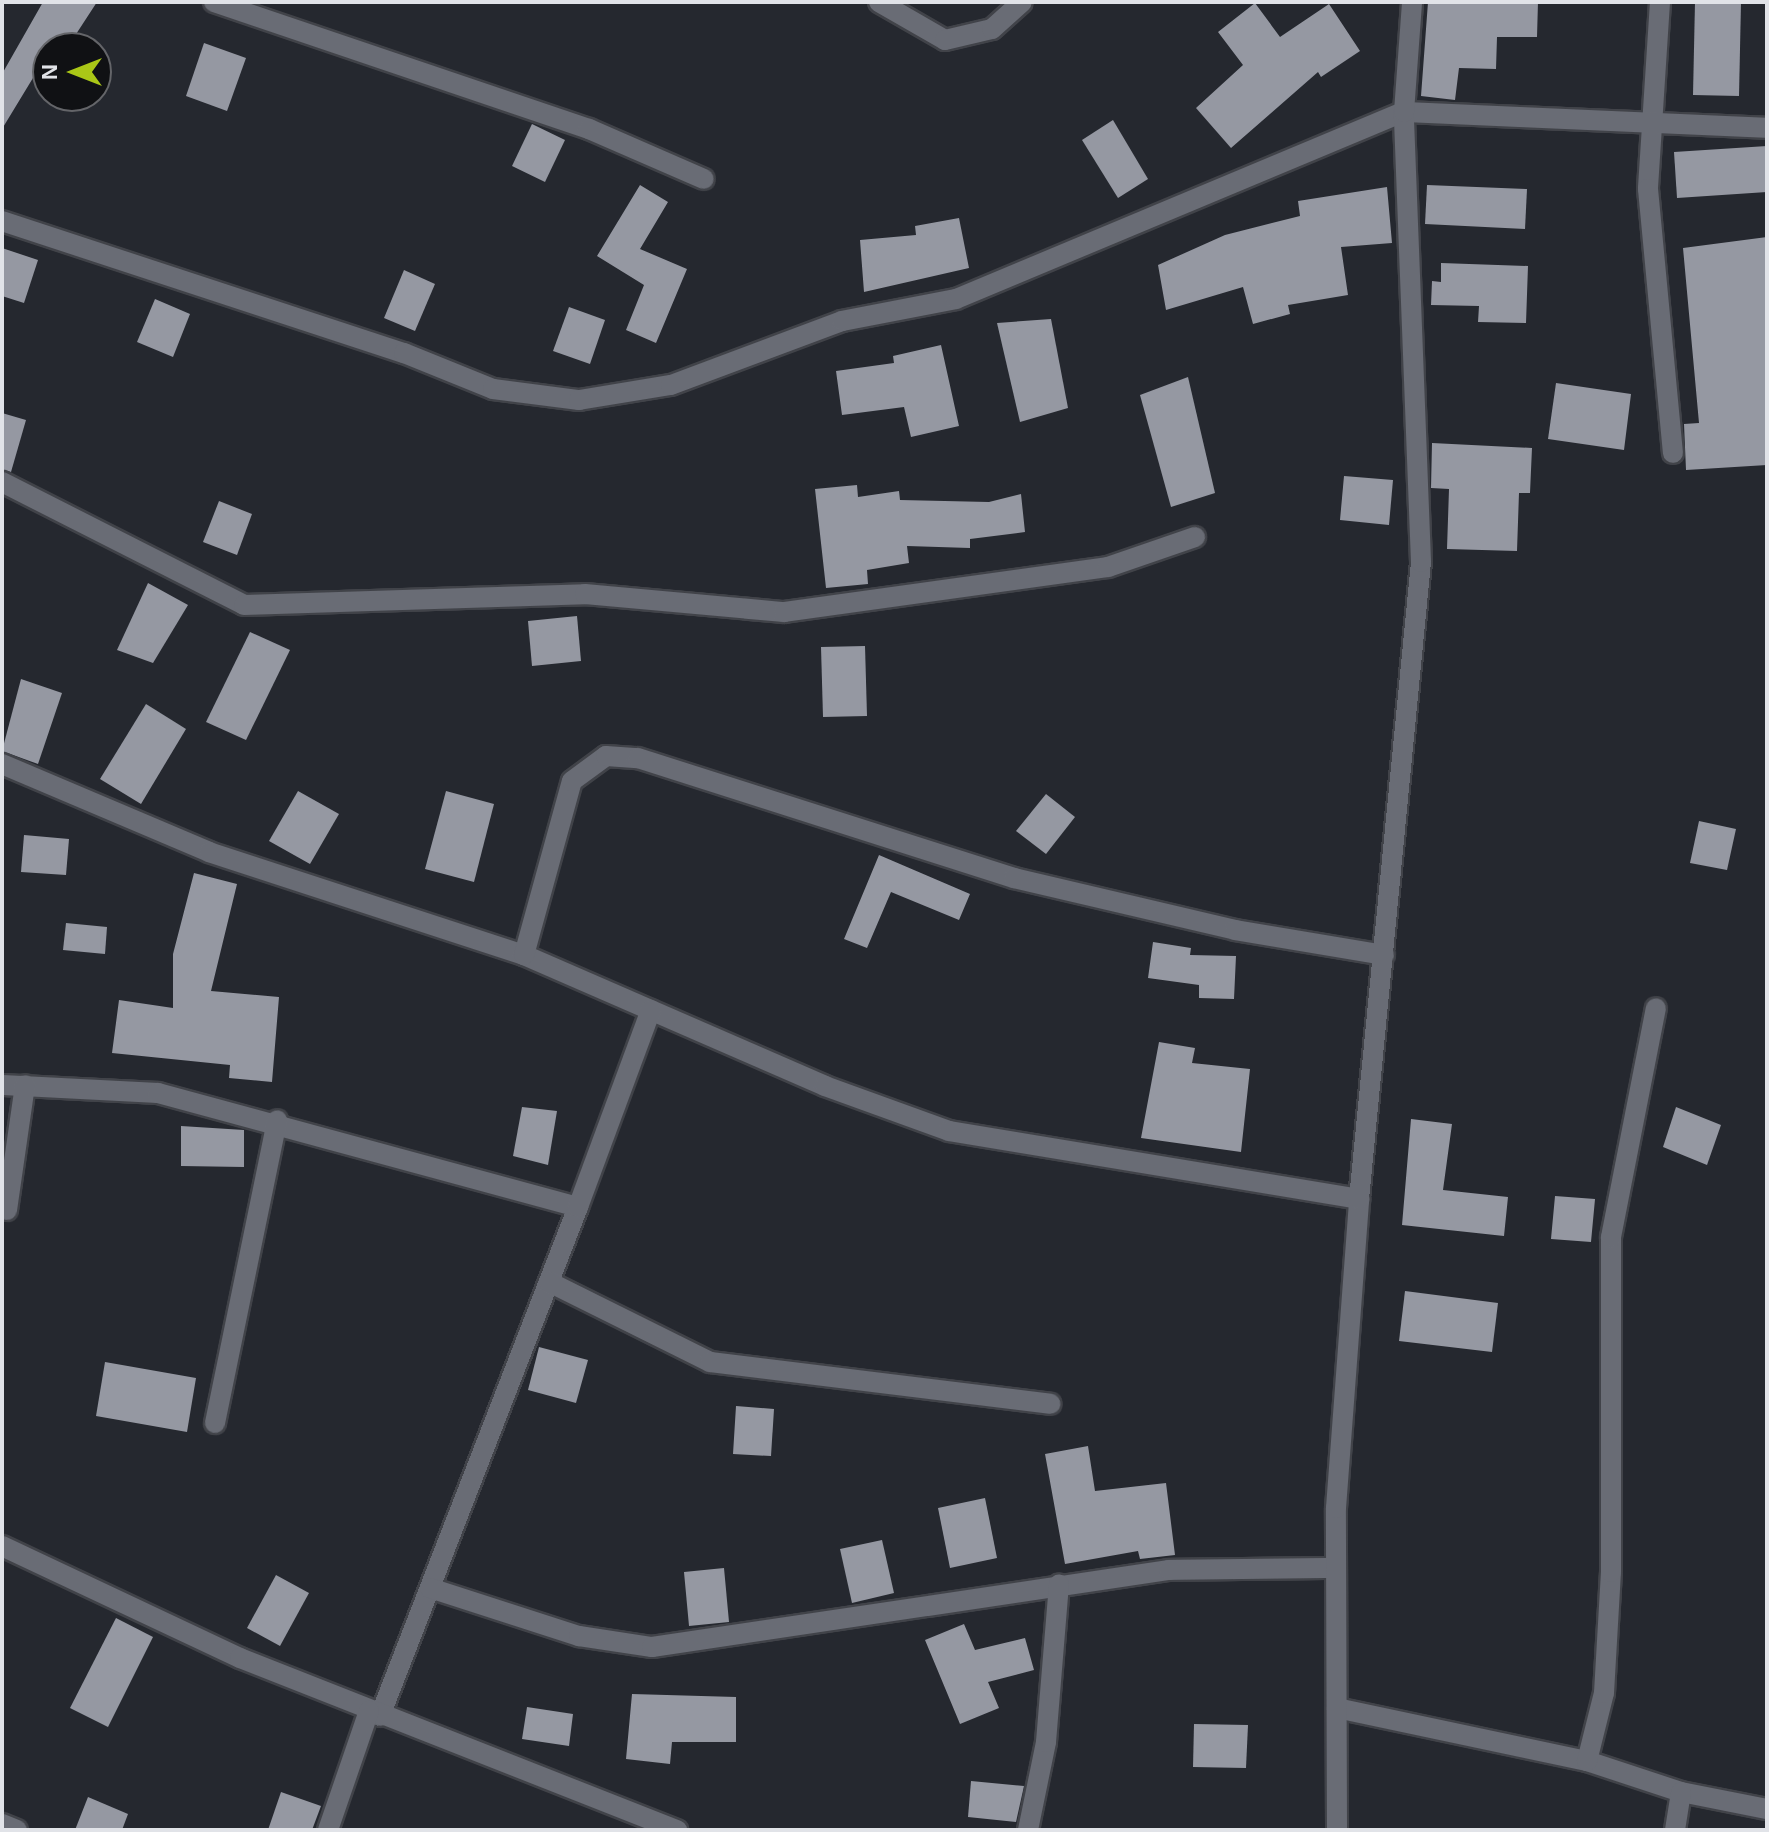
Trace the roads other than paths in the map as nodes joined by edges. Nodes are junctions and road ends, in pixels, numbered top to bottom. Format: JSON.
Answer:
{"nodes":[{"id":1,"x":214,"y":2,"type":"edge"},
{"id":2,"x":879,"y":2,"type":"edge"},
{"id":3,"x":1022,"y":2,"type":"edge"},
{"id":4,"x":1412,"y":2,"type":"edge"},
{"id":5,"x":1660,"y":2,"type":"edge"},
{"id":6,"x":1404,"y":112,"type":"junction"},
{"id":7,"x":1653,"y":123,"type":"junction"},
{"id":8,"x":1767,"y":128,"type":"edge"},
{"id":9,"x":704,"y":179,"type":"dead end"},
{"id":10,"x":2,"y":221,"type":"edge"},
{"id":11,"x":1673,"y":453,"type":"dead end"},
{"id":12,"x":2,"y":482,"type":"edge"},
{"id":13,"x":1195,"y":537,"type":"dead end"},
{"id":14,"x":2,"y":764,"type":"edge"},
{"id":15,"x":524,"y":955,"type":"junction"},
{"id":16,"x":1384,"y":955,"type":"junction"},
{"id":17,"x":1656,"y":1008,"type":"dead end"},
{"id":18,"x":651,"y":1010,"type":"junction"},
{"id":19,"x":2,"y":1085,"type":"edge"},
{"id":20,"x":25,"y":1085,"type":"junction"},
{"id":21,"x":277,"y":1120,"type":"junction"},
{"id":22,"x":1359,"y":1199,"type":"junction"},
{"id":23,"x":578,"y":1207,"type":"junction"},
{"id":24,"x":7,"y":1210,"type":"dead end"},
{"id":25,"x":549,"y":1282,"type":"junction"},
{"id":26,"x":1050,"y":1404,"type":"dead end"},
{"id":27,"x":215,"y":1423,"type":"dead end"},
{"id":28,"x":2,"y":1546,"type":"edge"},
{"id":29,"x":1336,"y":1568,"type":"junction"},
{"id":30,"x":1059,"y":1585,"type":"junction"},
{"id":31,"x":430,"y":1588,"type":"junction"},
{"id":32,"x":1337,"y":1708,"type":"junction"},
{"id":33,"x":375,"y":1714,"type":"junction"},
{"id":34,"x":1587,"y":1761,"type":"junction"},
{"id":35,"x":1681,"y":1792,"type":"junction"},
{"id":36,"x":1767,"y":1809,"type":"edge"},
{"id":37,"x":2,"y":1824,"type":"edge"},
{"id":38,"x":17,"y":1830,"type":"edge"},
{"id":39,"x":328,"y":1830,"type":"edge"},
{"id":40,"x":677,"y":1830,"type":"edge"},
{"id":41,"x":1028,"y":1830,"type":"edge"},
{"id":42,"x":1337,"y":1830,"type":"edge"},
{"id":43,"x":1675,"y":1830,"type":"edge"}],
"edges":[{"from":1,"to":9,"type":"street"},
{"from":2,"to":3,"type":"street"},
{"from":4,"to":6,"type":"street"},
{"from":5,"to":7,"type":"street"},
{"from":6,"to":7,"type":"street"},
{"from":6,"to":10,"type":"street"},
{"from":6,"to":16,"type":"street"},
{"from":7,"to":8,"type":"street"},
{"from":7,"to":11,"type":"street"},
{"from":12,"to":13,"type":"street"},
{"from":14,"to":15,"type":"street"},
{"from":15,"to":16,"type":"street"},
{"from":15,"to":18,"type":"street"},
{"from":16,"to":22,"type":"street"},
{"from":17,"to":34,"type":"street"},
{"from":18,"to":22,"type":"street"},
{"from":18,"to":23,"type":"street"},
{"from":19,"to":20,"type":"street"},
{"from":20,"to":21,"type":"street"},
{"from":20,"to":24,"type":"street"},
{"from":21,"to":23,"type":"street"},
{"from":21,"to":27,"type":"street"},
{"from":22,"to":29,"type":"street"},
{"from":23,"to":25,"type":"street"},
{"from":25,"to":26,"type":"street"},
{"from":25,"to":31,"type":"street"},
{"from":28,"to":33,"type":"street"},
{"from":29,"to":30,"type":"street"},
{"from":29,"to":32,"type":"street"},
{"from":30,"to":31,"type":"street"},
{"from":30,"to":41,"type":"street"},
{"from":31,"to":33,"type":"street"},
{"from":32,"to":34,"type":"street"},
{"from":32,"to":42,"type":"street"},
{"from":33,"to":39,"type":"street"},
{"from":33,"to":40,"type":"street"},
{"from":34,"to":35,"type":"street"},
{"from":35,"to":36,"type":"street"},
{"from":35,"to":43,"type":"street"},
{"from":37,"to":38,"type":"street"}]}
